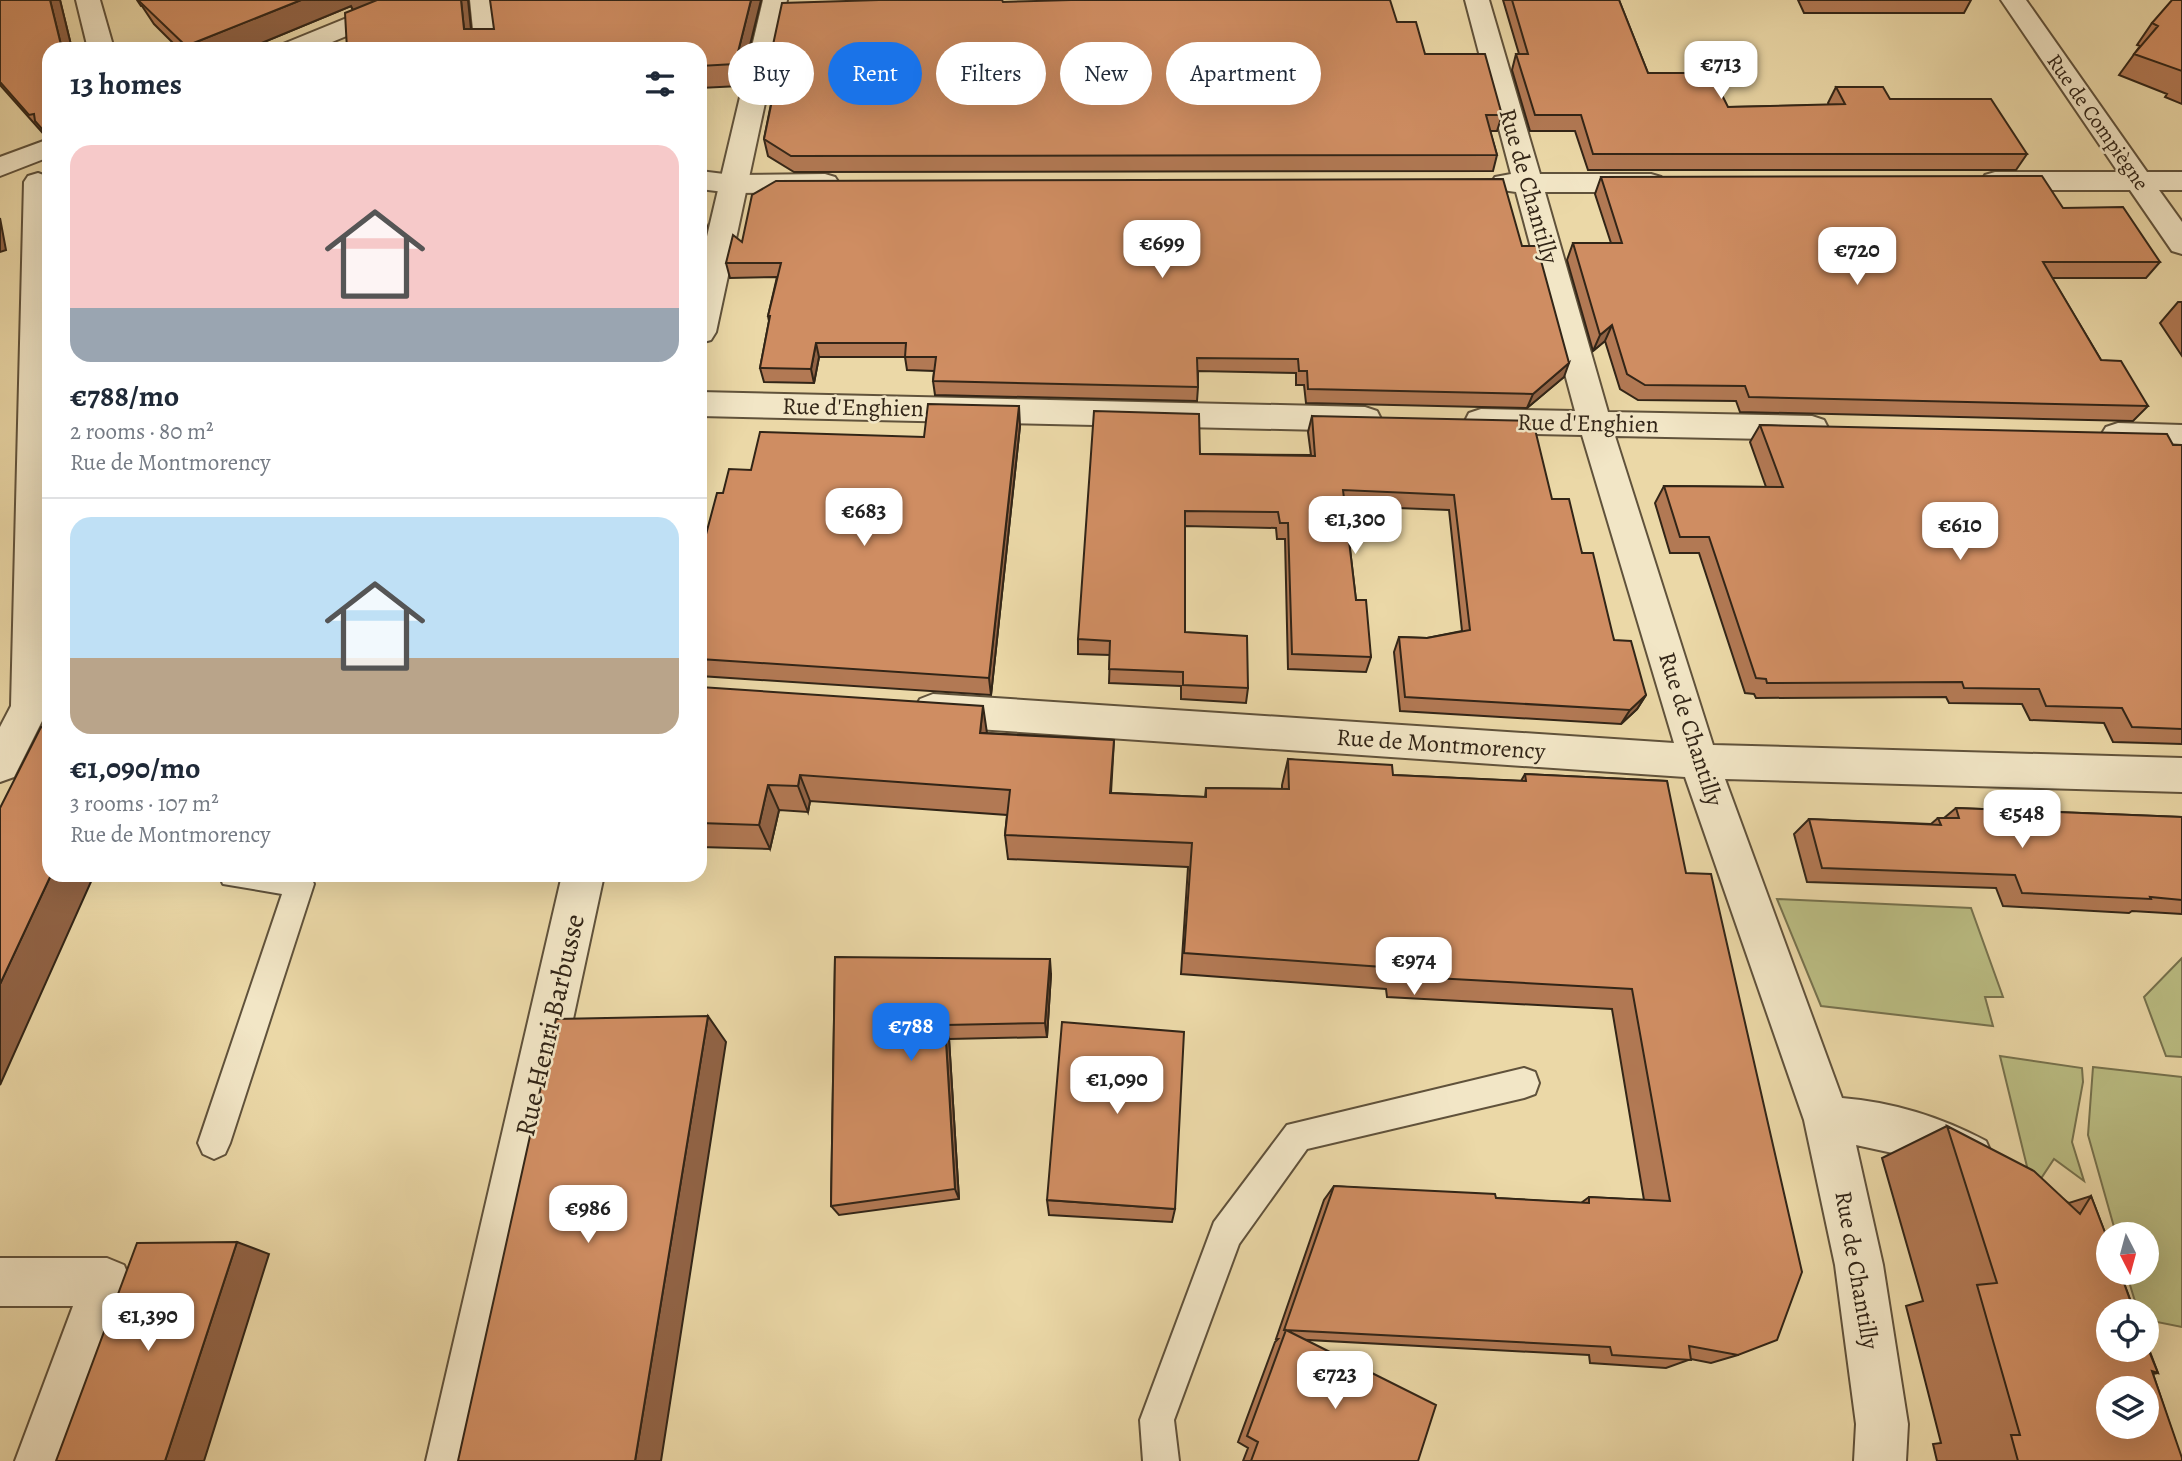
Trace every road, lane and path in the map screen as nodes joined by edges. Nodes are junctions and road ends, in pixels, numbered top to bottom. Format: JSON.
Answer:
{"nodes":[{"id":1,"x":88,"y":0,"type":"edge"},
{"id":2,"x":414,"y":0,"type":"edge"},
{"id":3,"x":482,"y":0,"type":"edge"},
{"id":4,"x":1477,"y":0,"type":"edge"},
{"id":5,"x":2013,"y":0,"type":"edge"},
{"id":6,"x":780,"y":6,"type":"edge"},
{"id":7,"x":99,"y":42,"type":"edge"},
{"id":8,"x":309,"y":42,"type":"edge"},
{"id":9,"x":487,"y":42,"type":"edge"},
{"id":10,"x":42,"y":150,"type":"edge"},
{"id":11,"x":0,"y":167,"type":"edge"},
{"id":12,"x":707,"y":181,"type":"edge"},
{"id":13,"x":1975,"y":181,"type":"edge"},
{"id":14,"x":2138,"y":181,"type":"junction"},
{"id":15,"x":2182,"y":181,"type":"edge"},
{"id":16,"x":38,"y":182,"type":"dead end"},
{"id":17,"x":848,"y":183,"type":"edge"},
{"id":18,"x":1475,"y":183,"type":"edge"},
{"id":19,"x":1529,"y":183,"type":"junction"},
{"id":20,"x":1683,"y":183,"type":"edge"},
{"id":21,"x":732,"y":184,"type":"junction"},
{"id":22,"x":42,"y":225,"type":"edge"},
{"id":23,"x":2182,"y":244,"type":"edge"},
{"id":24,"x":707,"y":300,"type":"edge"},
{"id":25,"x":42,"y":354,"type":"edge"},
{"id":26,"x":707,"y":404,"type":"edge"},
{"id":27,"x":1396,"y":419,"type":"edge"},
{"id":28,"x":1452,"y":421,"type":"edge"},
{"id":29,"x":1595,"y":424,"type":"junction"},
{"id":30,"x":1840,"y":429,"type":"edge"},
{"id":31,"x":2086,"y":435,"type":"edge"},
{"id":32,"x":2182,"y":437,"type":"edge"},
{"id":33,"x":39,"y":706,"type":"edge"},
{"id":34,"x":895,"y":708,"type":"edge"},
{"id":35,"x":1699,"y":761,"type":"junction"},
{"id":36,"x":0,"y":765,"type":"edge"},
{"id":37,"x":2182,"y":775,"type":"edge"},
{"id":38,"x":285,"y":882,"type":"edge"},
{"id":39,"x":581,"y":882,"type":"edge"},
{"id":40,"x":1524,"y":1083,"type":"dead end"},
{"id":41,"x":1827,"y":1120,"type":"junction"},
{"id":42,"x":214,"y":1143,"type":"dead end"},
{"id":43,"x":2000,"y":1176,"type":"edge"},
{"id":44,"x":0,"y":1282,"type":"edge"},
{"id":45,"x":41,"y":1461,"type":"edge"},
{"id":46,"x":452,"y":1461,"type":"edge"},
{"id":47,"x":1161,"y":1461,"type":"edge"},
{"id":48,"x":1880,"y":1461,"type":"edge"}],
"edges":[{"from":1,"to":7,"type":"street"},
{"from":2,"to":8,"type":"street"},
{"from":3,"to":9,"type":"street"},
{"from":4,"to":19,"type":"street","name":"Rue de Chantilly"},
{"from":5,"to":14,"type":"street","name":"Rue de Compiègne"},
{"from":6,"to":21,"type":"street"},
{"from":10,"to":11,"type":"street"},
{"from":12,"to":21,"type":"street"},
{"from":13,"to":14,"type":"street"},
{"from":14,"to":15,"type":"street"},
{"from":14,"to":23,"type":"street","name":"Rue de Compiègne"},
{"from":16,"to":22,"type":"street"},
{"from":17,"to":21,"type":"street"},
{"from":18,"to":19,"type":"street"},
{"from":19,"to":20,"type":"street"},
{"from":19,"to":29,"type":"street","name":"Rue de Chantilly"},
{"from":21,"to":24,"type":"street"},
{"from":25,"to":33,"type":"street"},
{"from":26,"to":27,"type":"street","name":"Rue d'Enghien"},
{"from":28,"to":29,"type":"street","name":"Rue d'Enghien"},
{"from":29,"to":30,"type":"street","name":"Rue d'Enghien"},
{"from":29,"to":35,"type":"street","name":"Rue de Chantilly"},
{"from":31,"to":32,"type":"street"},
{"from":33,"to":36,"type":"street"},
{"from":34,"to":35,"type":"street","name":"Rue de Montmorency"},
{"from":35,"to":37,"type":"street","name":"Rue de Montmorency"},
{"from":35,"to":41,"type":"street","name":"Rue de Chantilly"},
{"from":38,"to":42,"type":"lane"},
{"from":39,"to":46,"type":"street","name":"Rue Henri Barbusse"},
{"from":40,"to":47,"type":"lane"},
{"from":41,"to":43,"type":"street"},
{"from":41,"to":48,"type":"street","name":"Rue de Chantilly"},
{"from":44,"to":45,"type":"street"}]}
